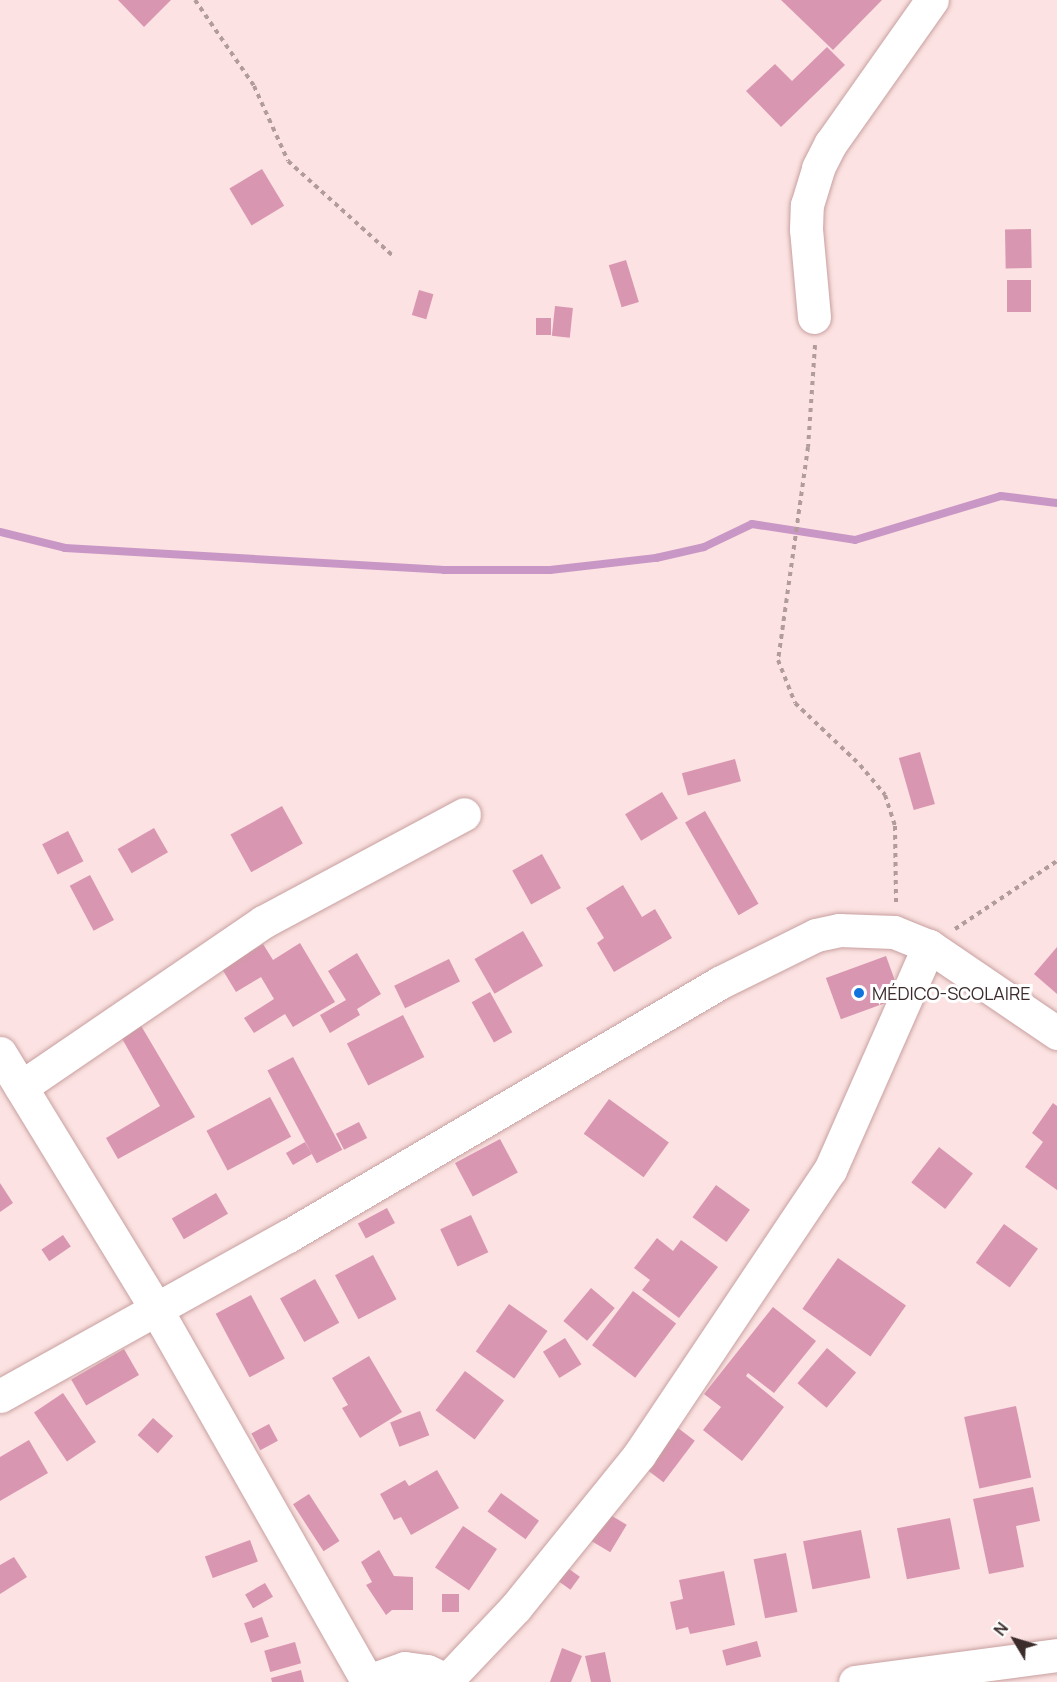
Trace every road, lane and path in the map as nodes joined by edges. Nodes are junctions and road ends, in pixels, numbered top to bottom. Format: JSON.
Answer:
{"nodes":[{"id":1,"x":195,"y":0,"type":"edge"},
{"id":2,"x":932,"y":0,"type":"edge"},
{"id":3,"x":393,"y":256,"type":"dead end"},
{"id":4,"x":814,"y":317,"type":"joint"},
{"id":5,"x":464,"y":814,"type":"dead end"},
{"id":6,"x":1057,"y":861,"type":"edge"},
{"id":7,"x":894,"y":933,"type":"junction"},
{"id":8,"x":929,"y":946,"type":"junction"},
{"id":9,"x":1057,"y":1033,"type":"edge"},
{"id":10,"x":0,"y":1053,"type":"edge"},
{"id":11,"x":21,"y":1087,"type":"junction"},
{"id":12,"x":156,"y":1309,"type":"junction"},
{"id":13,"x":0,"y":1396,"type":"edge"},
{"id":14,"x":1057,"y":1655,"type":"edge"},
{"id":15,"x":366,"y":1681,"type":"edge"},
{"id":16,"x":449,"y":1681,"type":"edge"},
{"id":17,"x":855,"y":1682,"type":"edge"}],
"edges":[{"from":1,"to":3,"type":"path"},
{"from":2,"to":4,"type":"street"},
{"from":4,"to":7,"type":"path"},
{"from":5,"to":11,"type":"street"},
{"from":6,"to":8,"type":"path"},
{"from":7,"to":8,"type":"street"},
{"from":7,"to":12,"type":"street"},
{"from":8,"to":9,"type":"street"},
{"from":8,"to":16,"type":"street"},
{"from":10,"to":11,"type":"street"},
{"from":11,"to":12,"type":"street"},
{"from":12,"to":13,"type":"street"},
{"from":12,"to":15,"type":"street"},
{"from":14,"to":17,"type":"street"},
{"from":15,"to":16,"type":"street"}]}
